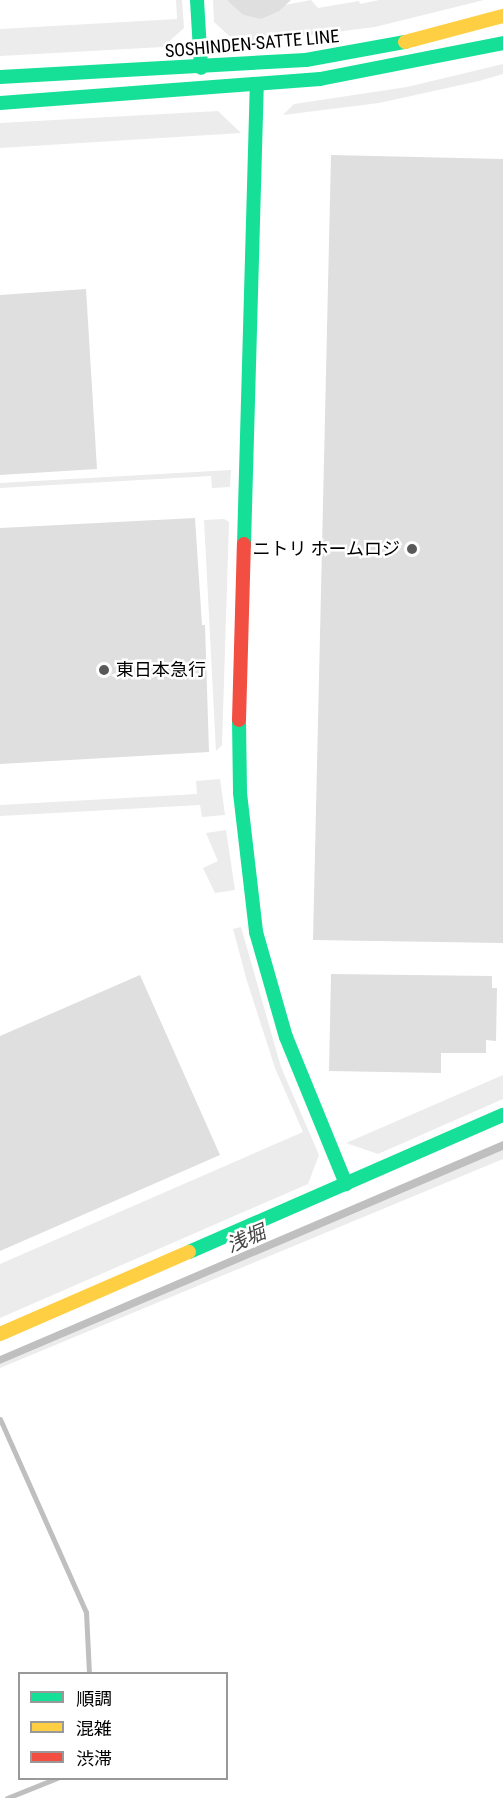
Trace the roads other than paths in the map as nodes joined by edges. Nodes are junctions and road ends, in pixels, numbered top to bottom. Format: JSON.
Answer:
{"nodes":[{"id":1,"x":197,"y":0,"type":"edge"},
{"id":2,"x":503,"y":16,"type":"edge"},
{"id":3,"x":503,"y":43,"type":"edge"},
{"id":4,"x":201,"y":68,"type":"junction"},
{"id":5,"x":0,"y":77,"type":"edge"},
{"id":6,"x":257,"y":86,"type":"junction"},
{"id":7,"x":0,"y":103,"type":"edge"},
{"id":8,"x":503,"y":1115,"type":"edge"},
{"id":9,"x":346,"y":1184,"type":"junction"},
{"id":10,"x":0,"y":1334,"type":"edge"}],
"edges":[{"from":1,"to":4,"type":"street"},
{"from":2,"to":4,"type":"street","name":"SOSHINDEN-SATTE LINE"},
{"from":3,"to":6,"type":"street"},
{"from":4,"to":5,"type":"street","name":"SOSHINDEN-SATTE LINE"},
{"from":6,"to":7,"type":"street"},
{"from":6,"to":9,"type":"street"},
{"from":8,"to":9,"type":"street"},
{"from":9,"to":10,"type":"street"}]}
